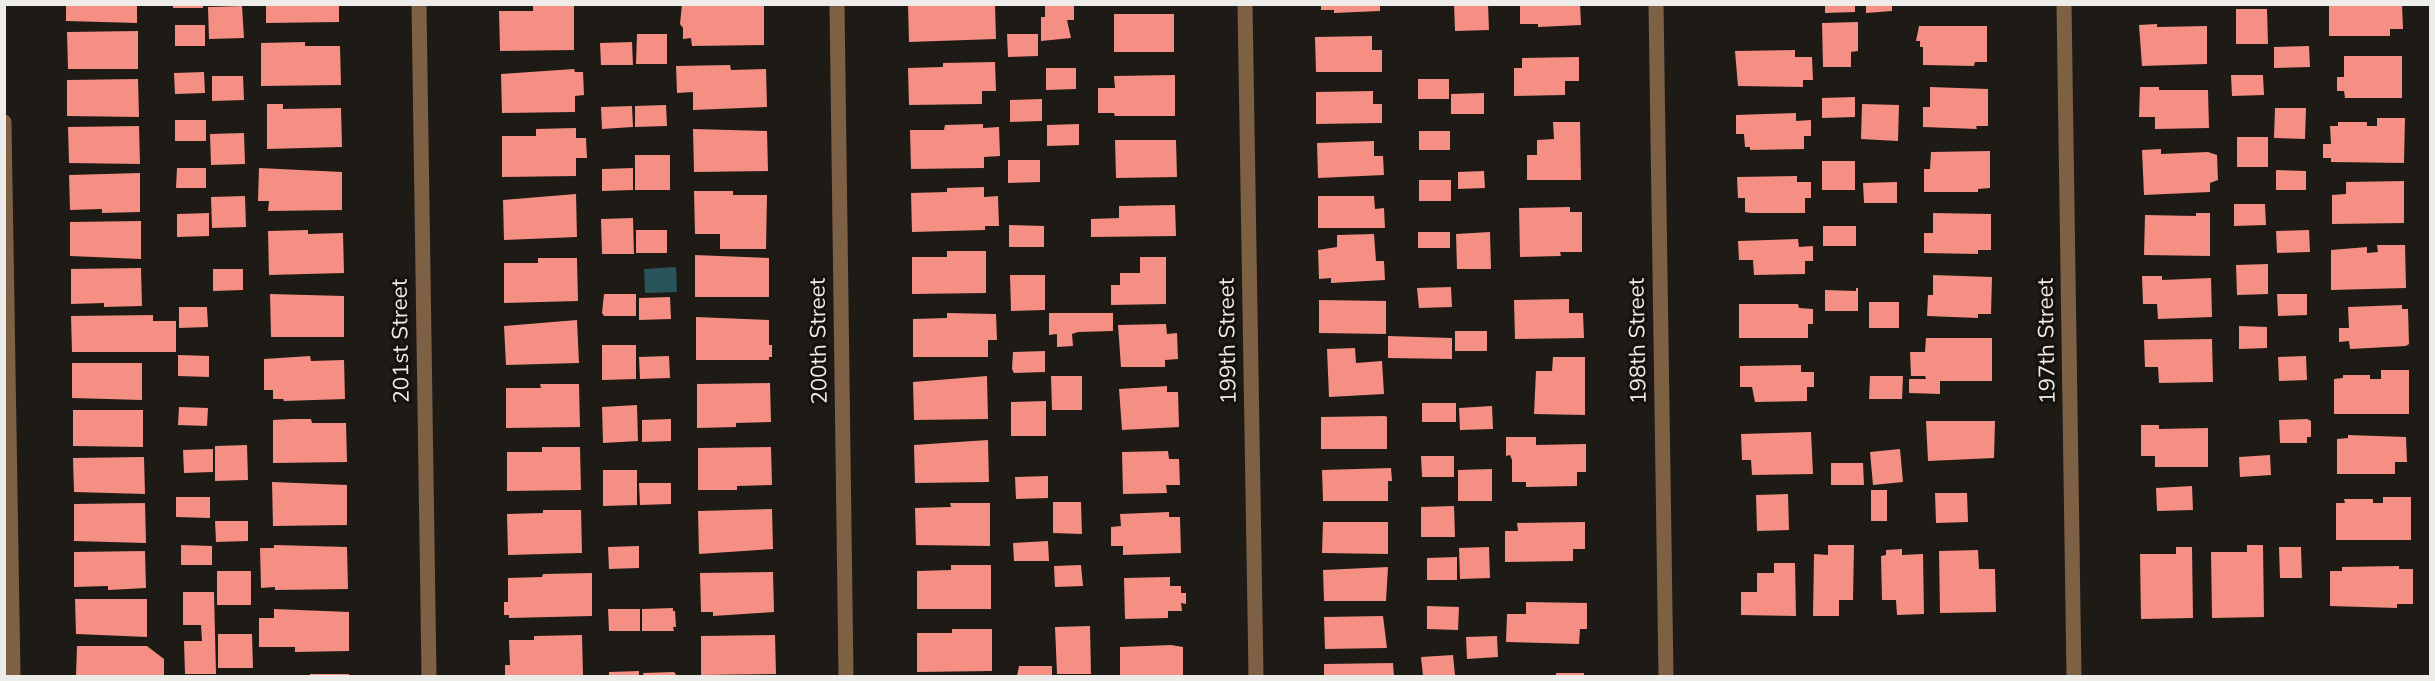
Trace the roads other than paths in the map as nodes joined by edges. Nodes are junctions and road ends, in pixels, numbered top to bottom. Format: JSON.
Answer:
{"nodes":[{"id":1,"x":419,"y":4,"type":"edge"},
{"id":2,"x":837,"y":4,"type":"edge"},
{"id":3,"x":1245,"y":4,"type":"edge"},
{"id":4,"x":1656,"y":4,"type":"edge"},
{"id":5,"x":2064,"y":4,"type":"edge"},
{"id":6,"x":4,"y":122,"type":"edge"},
{"id":7,"x":13,"y":676,"type":"edge"},
{"id":8,"x":429,"y":676,"type":"edge"},
{"id":9,"x":846,"y":676,"type":"edge"},
{"id":10,"x":1256,"y":676,"type":"edge"},
{"id":11,"x":1666,"y":676,"type":"edge"},
{"id":12,"x":2074,"y":676,"type":"edge"}],
"edges":[{"from":1,"to":8,"type":"street","name":"201st Street"},
{"from":2,"to":9,"type":"street","name":"200th Street"},
{"from":3,"to":10,"type":"street","name":"199th Street"},
{"from":4,"to":11,"type":"street","name":"198th Street"},
{"from":5,"to":12,"type":"street","name":"197th Street"},
{"from":6,"to":7,"type":"street"}]}
